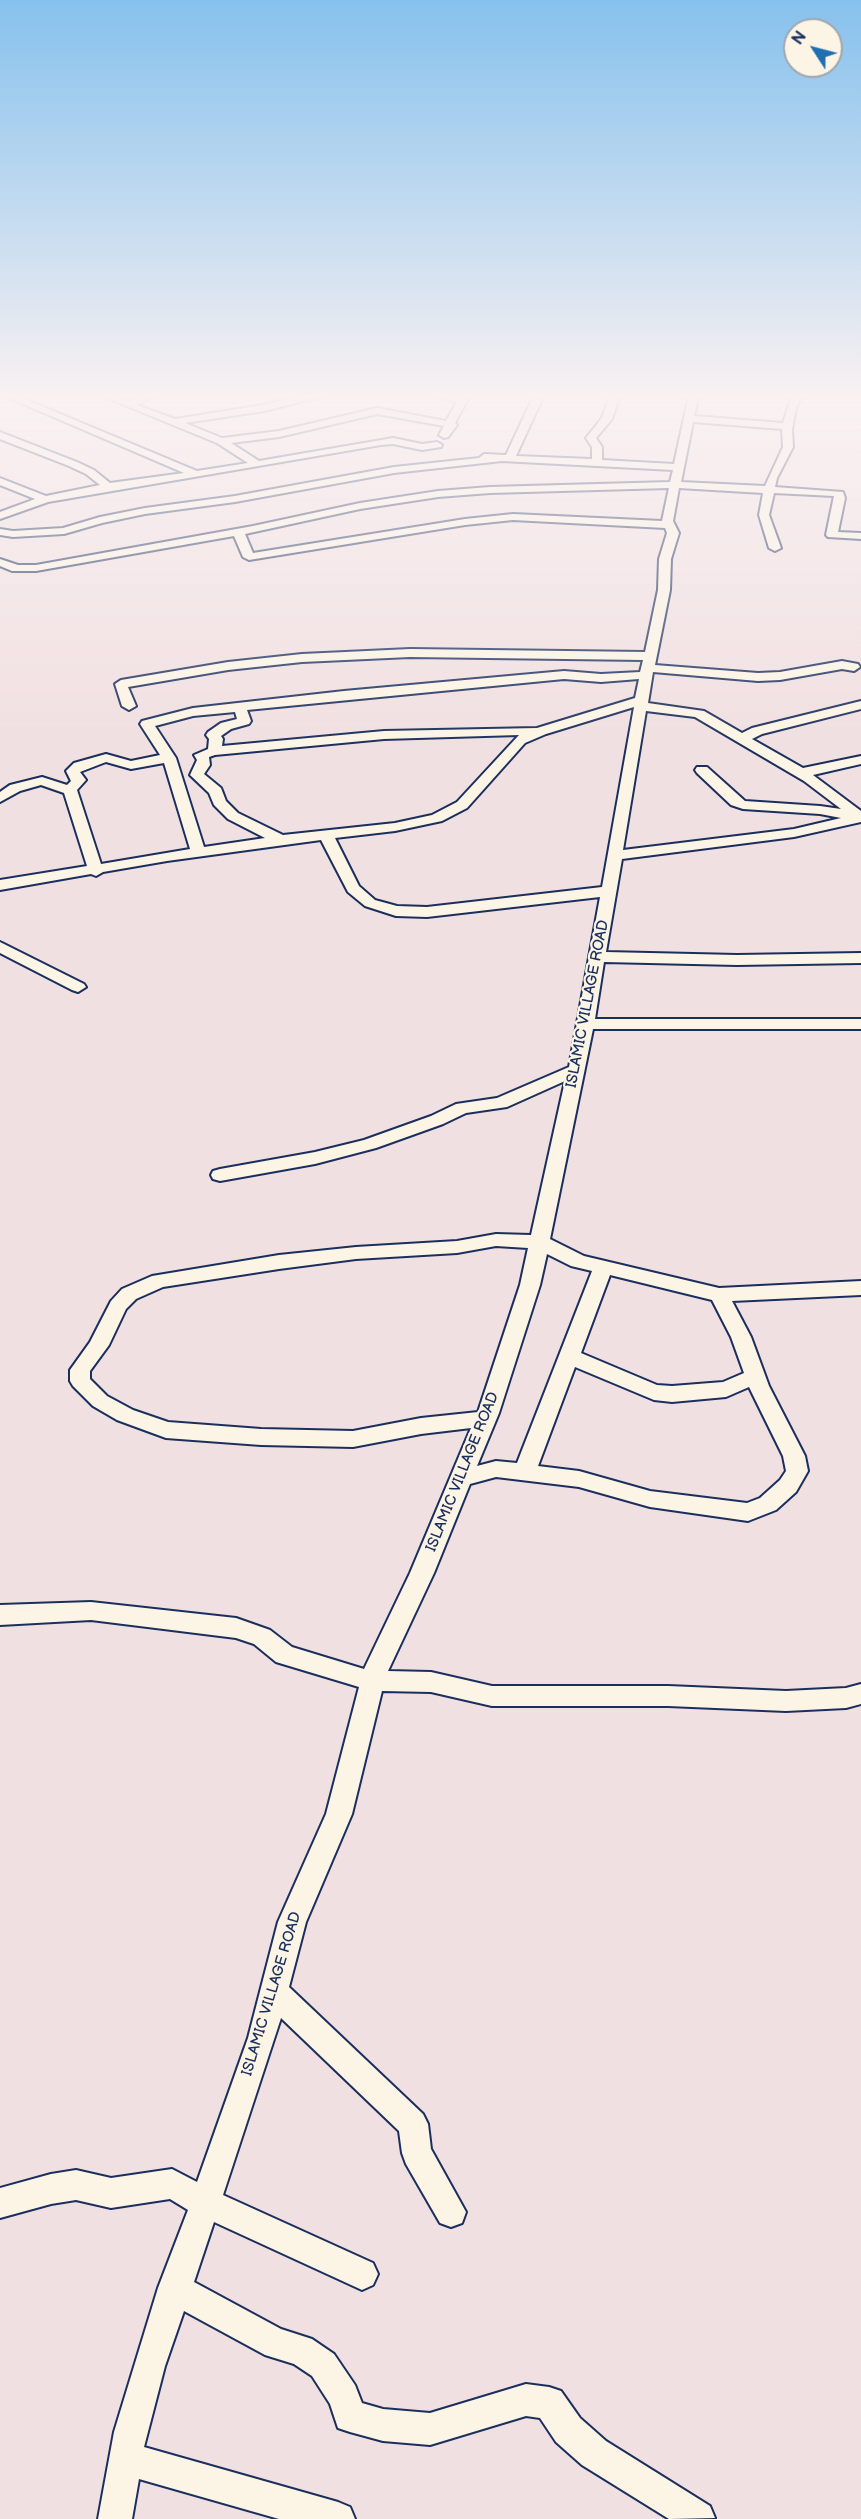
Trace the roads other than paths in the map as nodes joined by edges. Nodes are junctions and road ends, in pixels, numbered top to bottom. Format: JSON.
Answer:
{"nodes":[{"id":1,"x":141,"y":513,"type":"edge"},
{"id":2,"x":327,"y":513,"type":"edge"},
{"id":3,"x":490,"y":513,"type":"edge"},
{"id":4,"x":582,"y":513,"type":"edge"},
{"id":5,"x":669,"y":513,"type":"edge"},
{"id":6,"x":765,"y":513,"type":"edge"},
{"id":7,"x":837,"y":513,"type":"edge"},
{"id":8,"x":669,"y":525,"type":"junction"},
{"id":9,"x":238,"y":531,"type":"junction"},
{"id":10,"x":0,"y":532,"type":"edge"},
{"id":11,"x":861,"y":536,"type":"edge"},
{"id":12,"x":776,"y":548,"type":"dead end"},
{"id":13,"x":0,"y":562,"type":"edge"},
{"id":14,"x":648,"y":666,"type":"junction"},
{"id":15,"x":854,"y":667,"type":"dead end"},
{"id":16,"x":642,"y":703,"type":"junction"},
{"id":17,"x":861,"y":705,"type":"edge"},
{"id":18,"x":129,"y":706,"type":"dead end"},
{"id":19,"x":240,"y":707,"type":"junction"},
{"id":20,"x":541,"y":731,"type":"junction"},
{"id":21,"x":742,"y":739,"type":"junction"},
{"id":22,"x":214,"y":751,"type":"junction"},
{"id":23,"x":169,"y":758,"type":"junction"},
{"id":24,"x":861,"y":760,"type":"edge"},
{"id":25,"x":702,"y":770,"type":"dead end"},
{"id":26,"x":801,"y":773,"type":"junction"},
{"id":27,"x":70,"y":790,"type":"junction"},
{"id":28,"x":0,"y":798,"type":"edge"},
{"id":29,"x":861,"y":818,"type":"edge"},
{"id":30,"x":326,"y":835,"type":"junction"},
{"id":31,"x":281,"y":840,"type":"junction"},
{"id":32,"x":198,"y":852,"type":"junction"},
{"id":33,"x":616,"y":855,"type":"junction"},
{"id":34,"x":96,"y":870,"type":"junction"},
{"id":35,"x":0,"y":885,"type":"edge"},
{"id":36,"x":609,"y":891,"type":"junction"},
{"id":37,"x":0,"y":947,"type":"edge"},
{"id":38,"x":597,"y":957,"type":"junction"},
{"id":39,"x":861,"y":958,"type":"edge"},
{"id":40,"x":78,"y":987,"type":"dead end"},
{"id":41,"x":585,"y":1023,"type":"junction"},
{"id":42,"x":861,"y":1024,"type":"edge"},
{"id":43,"x":576,"y":1070,"type":"junction"},
{"id":44,"x":220,"y":1175,"type":"dead end"},
{"id":45,"x":539,"y":1242,"type":"junction"},
{"id":46,"x":603,"y":1268,"type":"junction"},
{"id":47,"x":861,"y":1288,"type":"edge"},
{"id":48,"x":718,"y":1295,"type":"junction"},
{"id":49,"x":569,"y":1356,"type":"junction"},
{"id":50,"x":756,"y":1376,"type":"junction"},
{"id":51,"x":486,"y":1419,"type":"junction"},
{"id":52,"x":525,"y":1472,"type":"junction"},
{"id":53,"x":461,"y":1478,"type":"junction"},
{"id":54,"x":0,"y":1616,"type":"edge"},
{"id":55,"x":372,"y":1681,"type":"junction"},
{"id":56,"x":861,"y":1694,"type":"edge"},
{"id":57,"x":273,"y":1992,"type":"junction"},
{"id":58,"x":204,"y":2202,"type":"junction"},
{"id":59,"x":0,"y":2203,"type":"edge"},
{"id":60,"x":451,"y":2212,"type":"dead end"},
{"id":61,"x":362,"y":2274,"type":"dead end"},
{"id":62,"x":174,"y":2288,"type":"junction"},
{"id":63,"x":125,"y":2458,"type":"junction"},
{"id":64,"x":698,"y":2518,"type":"edge"},
{"id":65,"x":115,"y":2519,"type":"edge"},
{"id":66,"x":338,"y":2519,"type":"edge"}],
"edges":[{"from":1,"to":10,"type":"street"},
{"from":2,"to":9,"type":"street"},
{"from":3,"to":9,"type":"street"},
{"from":4,"to":8,"type":"street"},
{"from":5,"to":8,"type":"street","name":"ISLAMIC VILLAGE ROAD"},
{"from":6,"to":12,"type":"street"},
{"from":7,"to":11,"type":"street"},
{"from":8,"to":14,"type":"street","name":"ISLAMIC VILLAGE ROAD"},
{"from":9,"to":13,"type":"street"},
{"from":14,"to":15,"type":"street"},
{"from":14,"to":16,"type":"street","name":"ISLAMIC VILLAGE ROAD"},
{"from":14,"to":18,"type":"street"},
{"from":14,"to":19,"type":"street"},
{"from":16,"to":20,"type":"street"},
{"from":16,"to":21,"type":"street"},
{"from":16,"to":33,"type":"street","name":"ISLAMIC VILLAGE ROAD"},
{"from":17,"to":21,"type":"street"},
{"from":19,"to":22,"type":"street"},
{"from":19,"to":23,"type":"street"},
{"from":20,"to":22,"type":"street"},
{"from":20,"to":30,"type":"street"},
{"from":21,"to":26,"type":"street"},
{"from":22,"to":31,"type":"street"},
{"from":23,"to":27,"type":"street"},
{"from":23,"to":32,"type":"street"},
{"from":24,"to":26,"type":"street"},
{"from":25,"to":29,"type":"street"},
{"from":26,"to":29,"type":"street"},
{"from":27,"to":28,"type":"street"},
{"from":27,"to":34,"type":"street"},
{"from":29,"to":33,"type":"street"},
{"from":30,"to":31,"type":"street"},
{"from":30,"to":36,"type":"street"},
{"from":31,"to":32,"type":"street"},
{"from":32,"to":34,"type":"street"},
{"from":33,"to":36,"type":"street","name":"ISLAMIC VILLAGE ROAD"},
{"from":34,"to":35,"type":"street"},
{"from":36,"to":38,"type":"street","name":"ISLAMIC VILLAGE ROAD"},
{"from":37,"to":40,"type":"street"},
{"from":38,"to":39,"type":"street"},
{"from":38,"to":41,"type":"street","name":"ISLAMIC VILLAGE ROAD"},
{"from":41,"to":42,"type":"street"},
{"from":41,"to":43,"type":"street","name":"ISLAMIC VILLAGE ROAD"},
{"from":43,"to":44,"type":"street"},
{"from":43,"to":45,"type":"street","name":"ISLAMIC VILLAGE ROAD"},
{"from":45,"to":46,"type":"street"},
{"from":45,"to":51,"type":"street","name":"ISLAMIC VILLAGE ROAD"},
{"from":45,"to":51,"type":"street"},
{"from":46,"to":48,"type":"street"},
{"from":46,"to":49,"type":"street"},
{"from":47,"to":48,"type":"street"},
{"from":48,"to":50,"type":"street"},
{"from":49,"to":50,"type":"street"},
{"from":49,"to":52,"type":"street"},
{"from":50,"to":52,"type":"street"},
{"from":51,"to":53,"type":"street","name":"ISLAMIC VILLAGE ROAD"},
{"from":52,"to":53,"type":"street"},
{"from":53,"to":55,"type":"street","name":"ISLAMIC VILLAGE ROAD"},
{"from":54,"to":55,"type":"street"},
{"from":55,"to":56,"type":"street"},
{"from":55,"to":57,"type":"street","name":"ISLAMIC VILLAGE ROAD"},
{"from":57,"to":58,"type":"street","name":"ISLAMIC VILLAGE ROAD"},
{"from":57,"to":60,"type":"street"},
{"from":58,"to":59,"type":"street"},
{"from":58,"to":61,"type":"street"},
{"from":58,"to":62,"type":"street","name":"ISLAMIC VILLAGE ROAD"},
{"from":62,"to":63,"type":"street","name":"ISLAMIC VILLAGE ROAD"},
{"from":62,"to":64,"type":"street"},
{"from":63,"to":65,"type":"street","name":"ISLAMIC VILLAGE ROAD"},
{"from":63,"to":66,"type":"street"}]}
